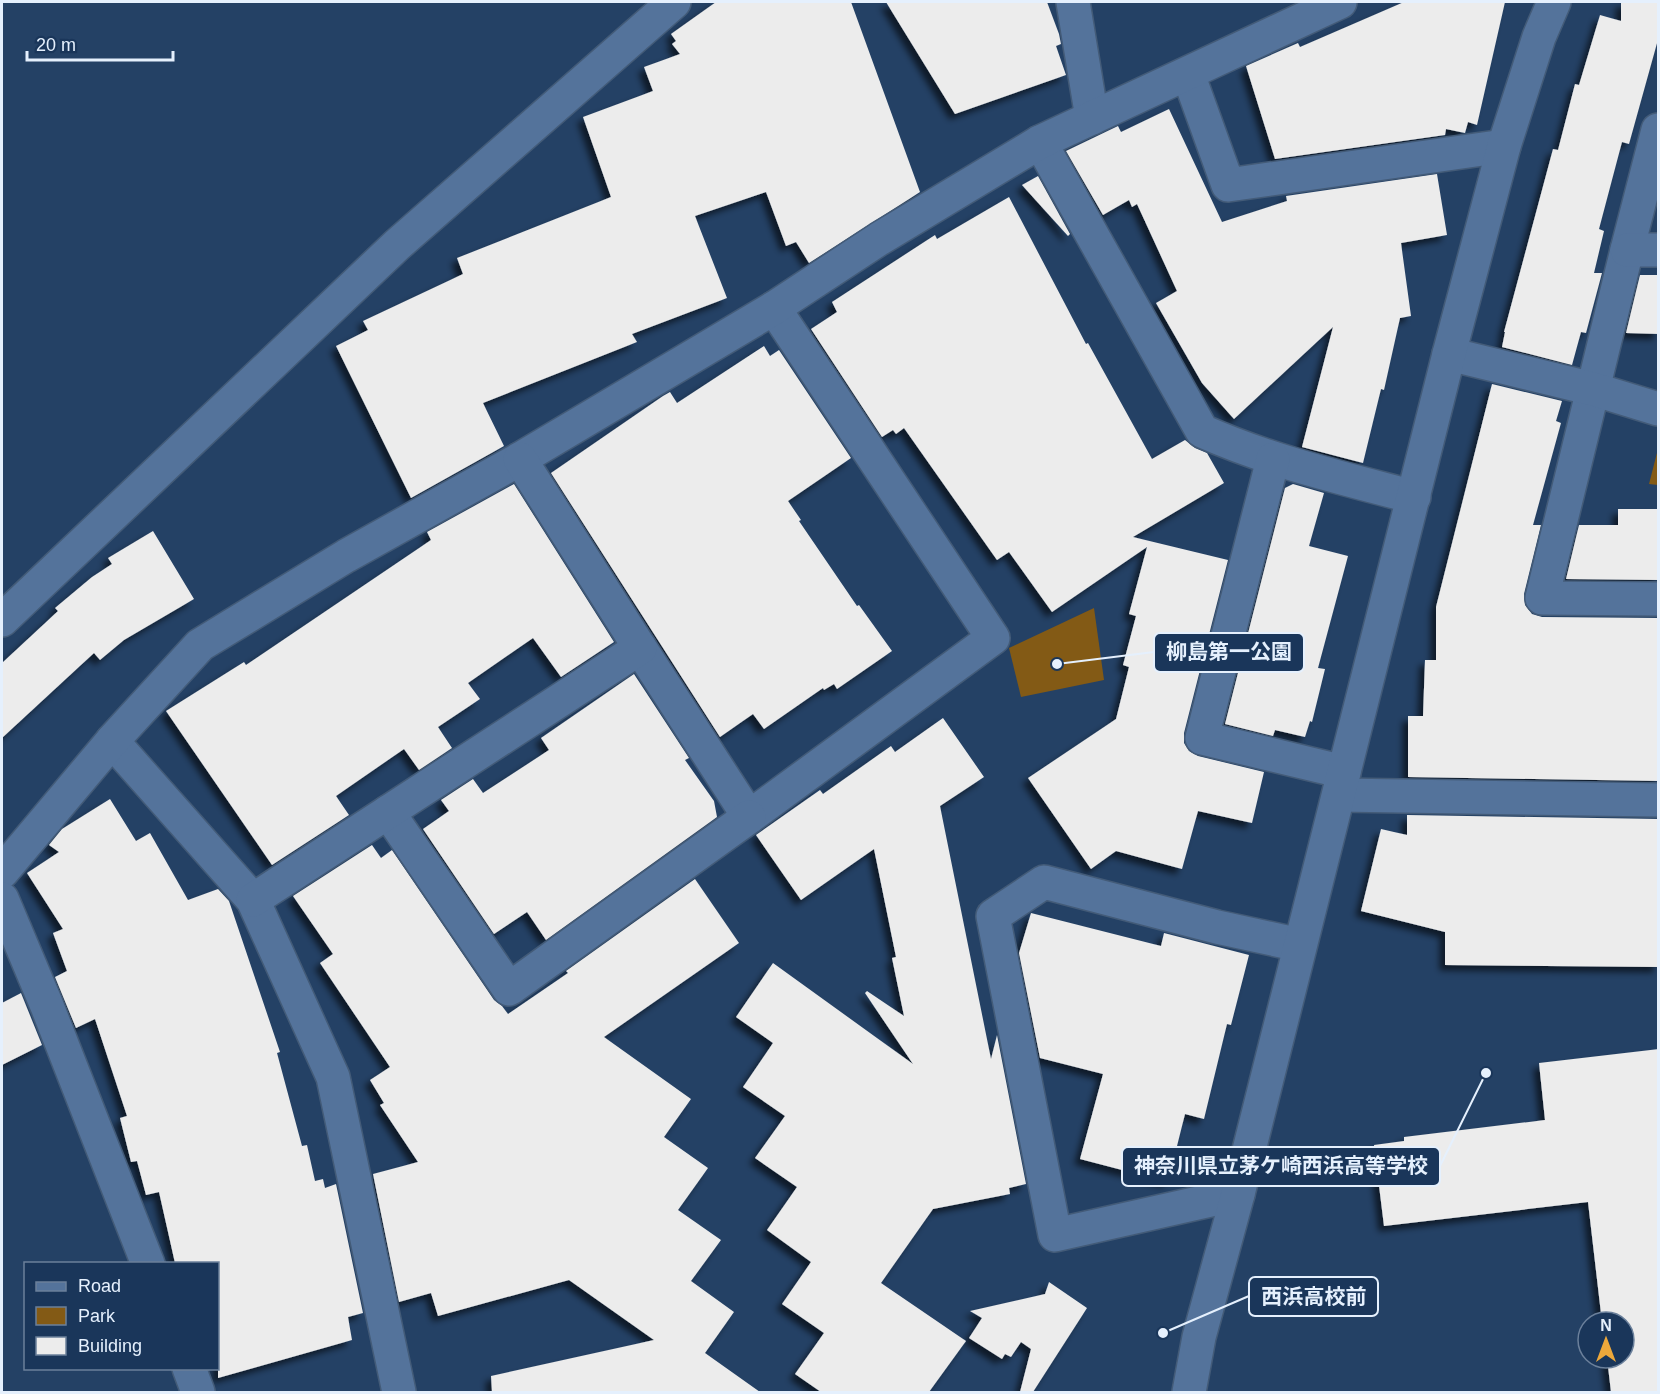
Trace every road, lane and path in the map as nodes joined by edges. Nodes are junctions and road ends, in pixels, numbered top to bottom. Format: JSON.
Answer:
{"nodes":[{"id":1,"x":674,"y":2,"type":"edge"},
{"id":2,"x":1073,"y":2,"type":"edge"},
{"id":3,"x":1341,"y":2,"type":"edge"},
{"id":4,"x":1554,"y":2,"type":"edge"},
{"id":5,"x":1188,"y":74,"type":"junction"},
{"id":6,"x":1092,"y":118,"type":"junction"},
{"id":7,"x":1659,"y":130,"type":"edge"},
{"id":8,"x":1040,"y":142,"type":"junction"},
{"id":9,"x":1504,"y":146,"type":"junction"},
{"id":10,"x":1643,"y":250,"type":"edge"},
{"id":11,"x":774,"y":308,"type":"junction"},
{"id":12,"x":1449,"y":354,"type":"junction"},
{"id":13,"x":1593,"y":389,"type":"junction"},
{"id":14,"x":1659,"y":409,"type":"edge"},
{"id":15,"x":520,"y":459,"type":"junction"},
{"id":16,"x":1273,"y":459,"type":"junction"},
{"id":17,"x":1414,"y":497,"type":"junction"},
{"id":18,"x":1659,"y":599,"type":"edge"},
{"id":19,"x":2,"y":620,"type":"edge"},
{"id":20,"x":640,"y":648,"type":"junction"},
{"id":21,"x":112,"y":741,"type":"junction"},
{"id":22,"x":1341,"y":784,"type":"junction"},
{"id":23,"x":1659,"y":800,"type":"edge"},
{"id":24,"x":388,"y":812,"type":"junction"},
{"id":25,"x":749,"y":817,"type":"junction"},
{"id":26,"x":2,"y":872,"type":"edge"},
{"id":27,"x":2,"y":899,"type":"edge"},
{"id":28,"x":253,"y":900,"type":"junction"},
{"id":29,"x":1300,"y":945,"type":"junction"},
{"id":30,"x":1238,"y":1194,"type":"junction"},
{"id":31,"x":148,"y":1262,"type":"edge"},
{"id":32,"x":190,"y":1370,"type":"edge"},
{"id":33,"x":198,"y":1392,"type":"edge"},
{"id":34,"x":399,"y":1392,"type":"edge"},
{"id":35,"x":1189,"y":1392,"type":"edge"}],
"edges":[{"from":1,"to":19,"type":"street"},
{"from":2,"to":6,"type":"street"},
{"from":3,"to":5,"type":"street"},
{"from":4,"to":9,"type":"street"},
{"from":5,"to":6,"type":"street"},
{"from":5,"to":9,"type":"street"},
{"from":6,"to":8,"type":"street"},
{"from":7,"to":10,"type":"street"},
{"from":8,"to":11,"type":"street"},
{"from":8,"to":16,"type":"street"},
{"from":9,"to":12,"type":"street"},
{"from":10,"to":13,"type":"street"},
{"from":11,"to":15,"type":"street"},
{"from":11,"to":25,"type":"street"},
{"from":12,"to":13,"type":"street"},
{"from":12,"to":17,"type":"street"},
{"from":13,"to":14,"type":"street"},
{"from":13,"to":18,"type":"street"},
{"from":15,"to":20,"type":"street"},
{"from":15,"to":21,"type":"street"},
{"from":16,"to":17,"type":"street"},
{"from":16,"to":22,"type":"street"},
{"from":17,"to":22,"type":"street"},
{"from":20,"to":24,"type":"street"},
{"from":20,"to":25,"type":"street"},
{"from":21,"to":26,"type":"street"},
{"from":21,"to":28,"type":"street"},
{"from":22,"to":23,"type":"street"},
{"from":22,"to":29,"type":"street"},
{"from":24,"to":25,"type":"street"},
{"from":24,"to":28,"type":"street"},
{"from":27,"to":31,"type":"street"},
{"from":28,"to":34,"type":"street"},
{"from":29,"to":30,"type":"street"},
{"from":29,"to":30,"type":"street"},
{"from":30,"to":35,"type":"street"},
{"from":32,"to":33,"type":"street"}]}
